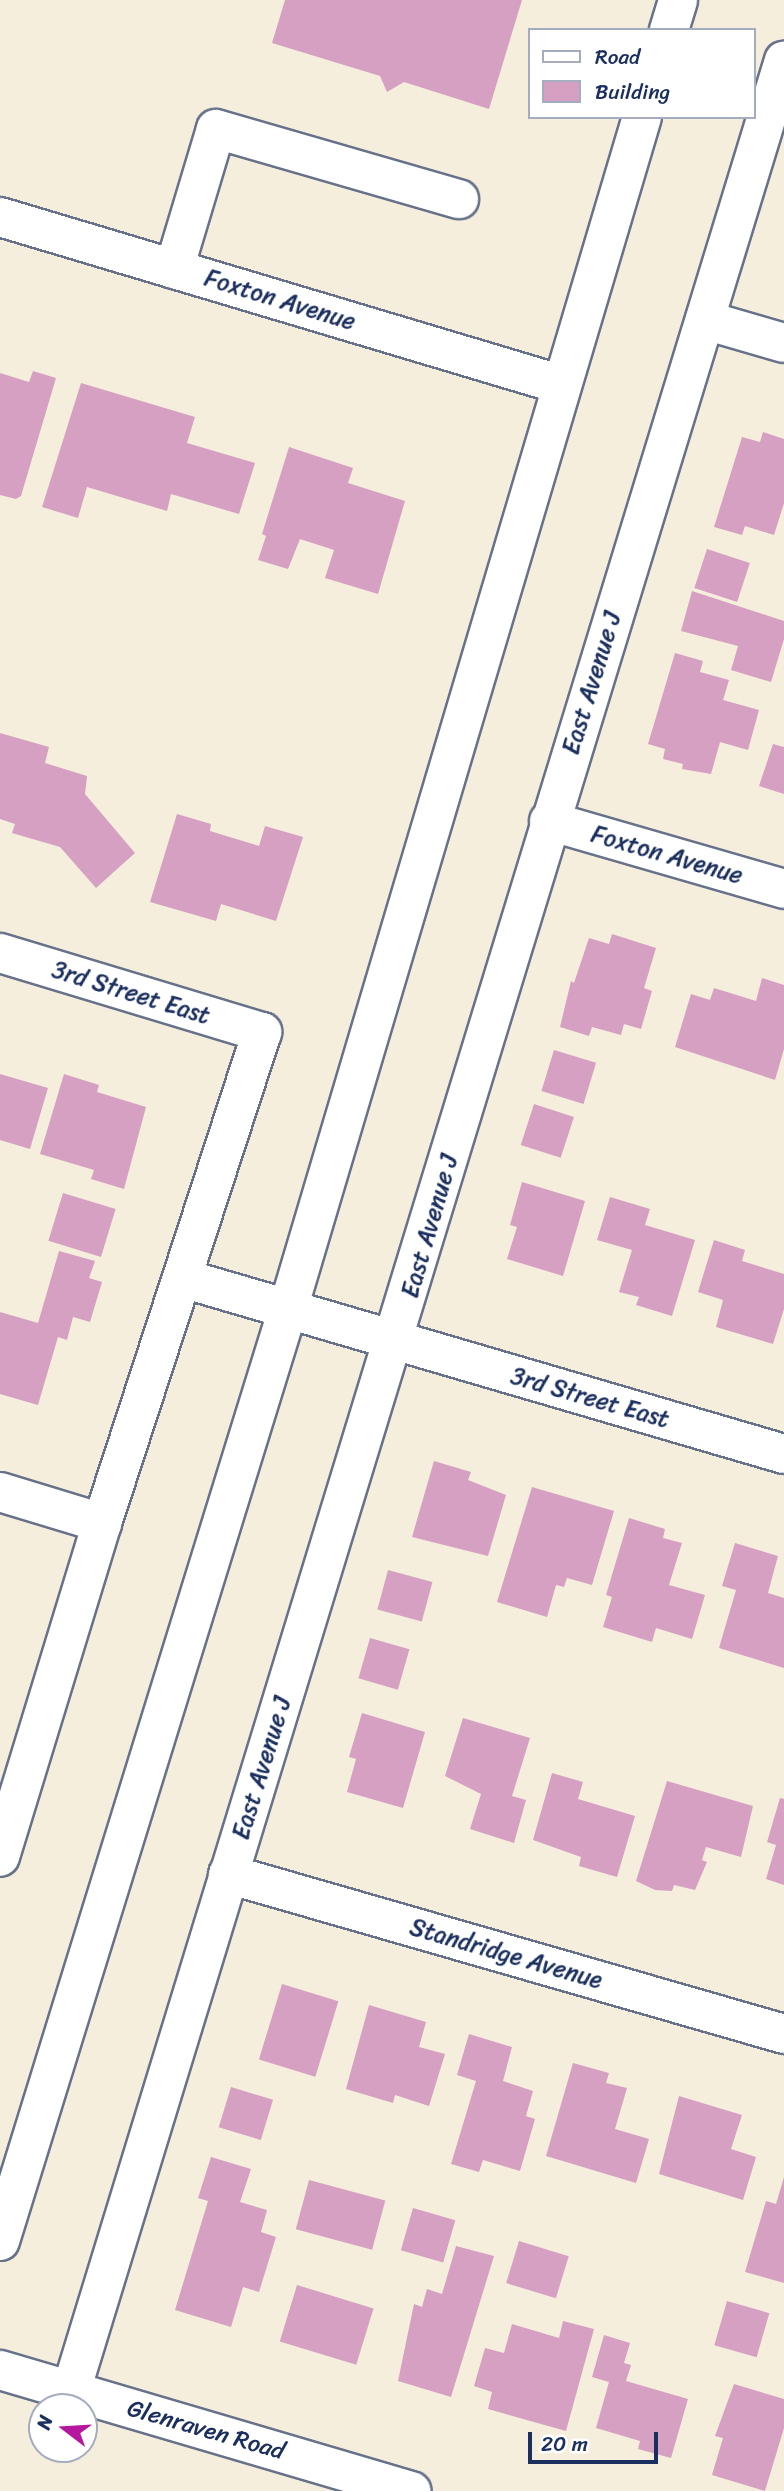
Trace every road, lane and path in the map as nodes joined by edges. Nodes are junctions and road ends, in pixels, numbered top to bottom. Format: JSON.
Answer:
{"nodes":[{"id":1,"x":678,"y":0,"type":"edge"},
{"id":2,"x":670,"y":28,"type":"edge"},
{"id":3,"x":784,"y":61,"type":"edge"},
{"id":4,"x":641,"y":119,"type":"edge"},
{"id":5,"x":458,"y":199,"type":"dead end"},
{"id":6,"x":0,"y":217,"type":"edge"},
{"id":7,"x":174,"y":269,"type":"junction"},
{"id":8,"x":705,"y":320,"type":"junction"},
{"id":9,"x":784,"y":343,"type":"edge"},
{"id":10,"x":559,"y":384,"type":"junction"},
{"id":11,"x":550,"y":821,"type":"junction"},
{"id":12,"x":784,"y":889,"type":"edge"},
{"id":13,"x":0,"y":953,"type":"edge"},
{"id":14,"x":182,"y":1278,"type":"junction"},
{"id":15,"x":288,"y":1310,"type":"junction"},
{"id":16,"x":396,"y":1341,"type":"junction"},
{"id":17,"x":784,"y":1454,"type":"edge"},
{"id":18,"x":0,"y":1492,"type":"edge"},
{"id":19,"x":102,"y":1523,"type":"junction"},
{"id":20,"x":0,"y":1857,"type":"edge"},
{"id":21,"x":228,"y":1874,"type":"junction"},
{"id":22,"x":784,"y":2034,"type":"edge"},
{"id":23,"x":0,"y":2241,"type":"edge"},
{"id":24,"x":0,"y":2370,"type":"edge"},
{"id":25,"x":71,"y":2391,"type":"junction"},
{"id":26,"x":412,"y":2491,"type":"edge"}],
"edges":[{"from":1,"to":2,"type":"street"},
{"from":3,"to":8,"type":"street","name":"East Avenue J"},
{"from":4,"to":10,"type":"street"},
{"from":5,"to":7,"type":"street"},
{"from":6,"to":7,"type":"street","name":"Foxton Avenue"},
{"from":7,"to":10,"type":"street","name":"Foxton Avenue"},
{"from":8,"to":9,"type":"street"},
{"from":8,"to":11,"type":"street","name":"East Avenue J"},
{"from":10,"to":15,"type":"street"},
{"from":11,"to":12,"type":"street","name":"Foxton Avenue"},
{"from":11,"to":16,"type":"street","name":"East Avenue J"},
{"from":13,"to":14,"type":"street","name":"3rd Street East"},
{"from":14,"to":15,"type":"street","name":"3rd Street East"},
{"from":14,"to":19,"type":"street"},
{"from":15,"to":16,"type":"street","name":"3rd Street East"},
{"from":15,"to":23,"type":"street"},
{"from":16,"to":17,"type":"street","name":"3rd Street East"},
{"from":16,"to":21,"type":"street","name":"East Avenue J"},
{"from":18,"to":19,"type":"street"},
{"from":19,"to":20,"type":"street"},
{"from":21,"to":22,"type":"street","name":"Standridge Avenue"},
{"from":21,"to":25,"type":"street","name":"East Avenue J"},
{"from":24,"to":25,"type":"street","name":"Glenraven Road"},
{"from":25,"to":26,"type":"street","name":"Glenraven Road"}]}
